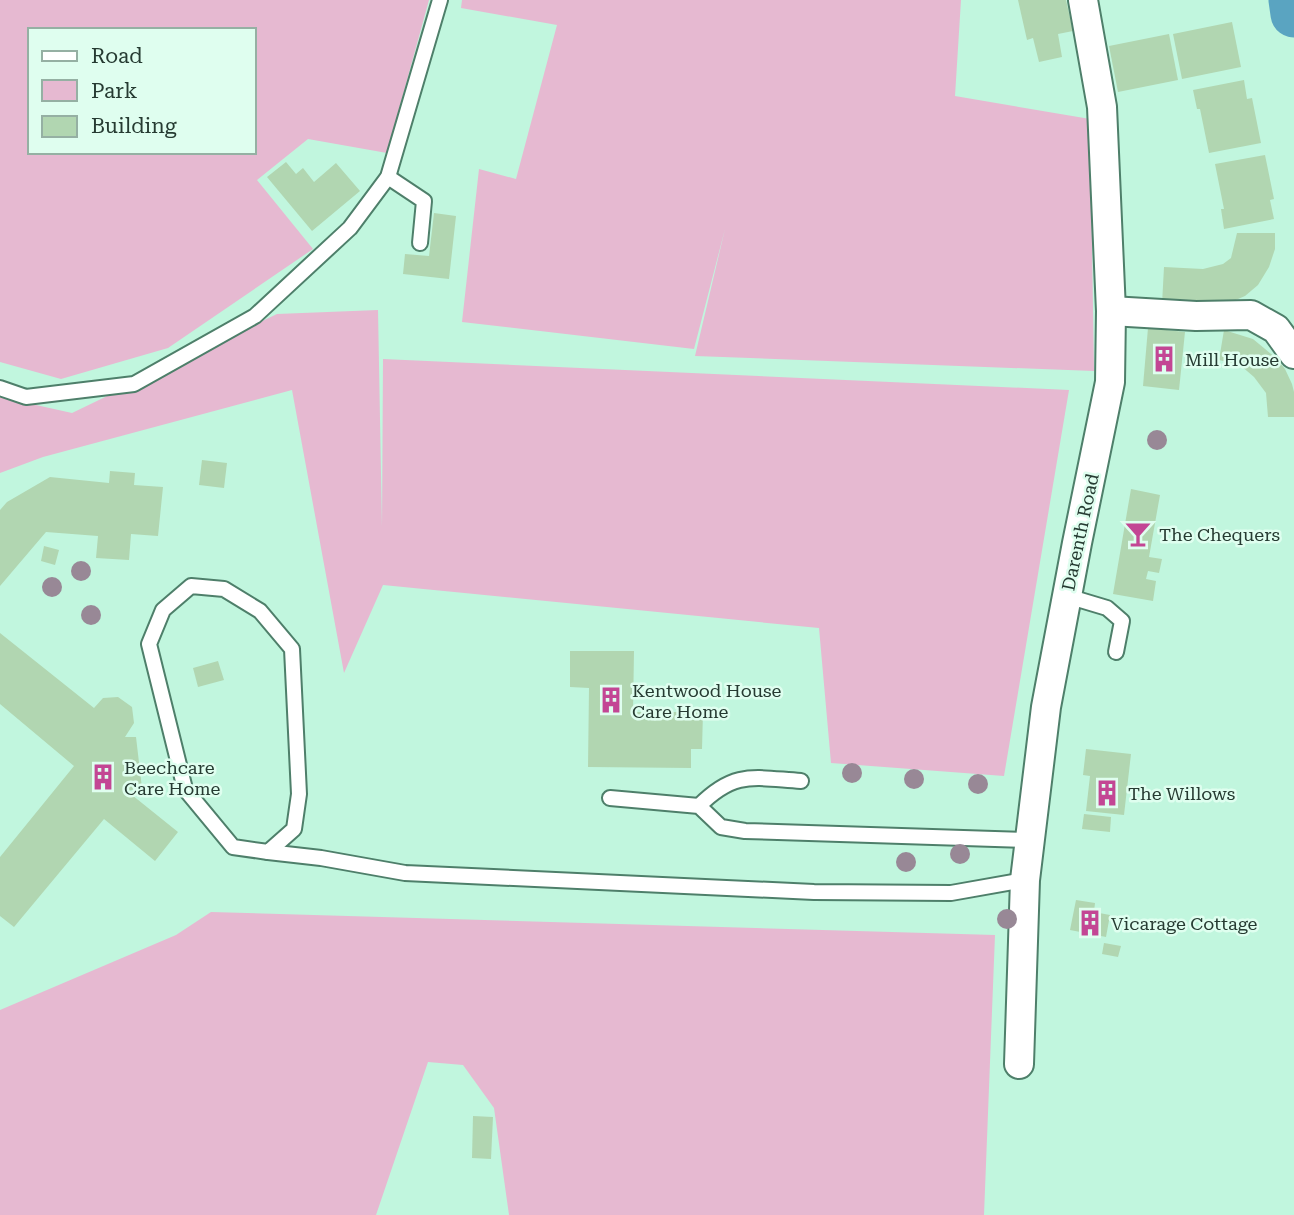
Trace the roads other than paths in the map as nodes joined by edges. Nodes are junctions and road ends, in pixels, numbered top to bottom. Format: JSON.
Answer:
{"nodes":[{"id":1,"x":440,"y":0,"type":"edge"},
{"id":2,"x":1083,"y":0,"type":"edge"},
{"id":3,"x":388,"y":177,"type":"junction"},
{"id":4,"x":420,"y":243,"type":"dead end"},
{"id":5,"x":1111,"y":311,"type":"junction"},
{"id":6,"x":1294,"y":354,"type":"edge"},
{"id":7,"x":0,"y":388,"type":"edge"},
{"id":8,"x":1067,"y":596,"type":"junction"},
{"id":9,"x":1116,"y":652,"type":"dead end"},
{"id":10,"x":801,"y":781,"type":"dead end"},
{"id":11,"x":610,"y":798,"type":"dead end"},
{"id":12,"x":699,"y":806,"type":"junction"},
{"id":13,"x":1029,"y":840,"type":"junction"},
{"id":14,"x":268,"y":852,"type":"junction"},
{"id":15,"x":1025,"y":880,"type":"junction"},
{"id":16,"x":1019,"y":1064,"type":"dead end"}],
"edges":[{"from":1,"to":3,"type":"lane"},
{"from":2,"to":5,"type":"street","name":"Darenth Road"},
{"from":3,"to":4,"type":"lane"},
{"from":3,"to":7,"type":"lane"},
{"from":5,"to":6,"type":"street"},
{"from":5,"to":8,"type":"street","name":"Darenth Road"},
{"from":8,"to":9,"type":"lane"},
{"from":8,"to":13,"type":"street","name":"Darenth Road"},
{"from":10,"to":12,"type":"lane"},
{"from":11,"to":12,"type":"lane"},
{"from":12,"to":13,"type":"lane"},
{"from":13,"to":15,"type":"street","name":"Darenth Road"},
{"from":14,"to":14,"type":"lane"},
{"from":14,"to":15,"type":"lane"},
{"from":15,"to":16,"type":"street","name":"Darenth Road"}]}
